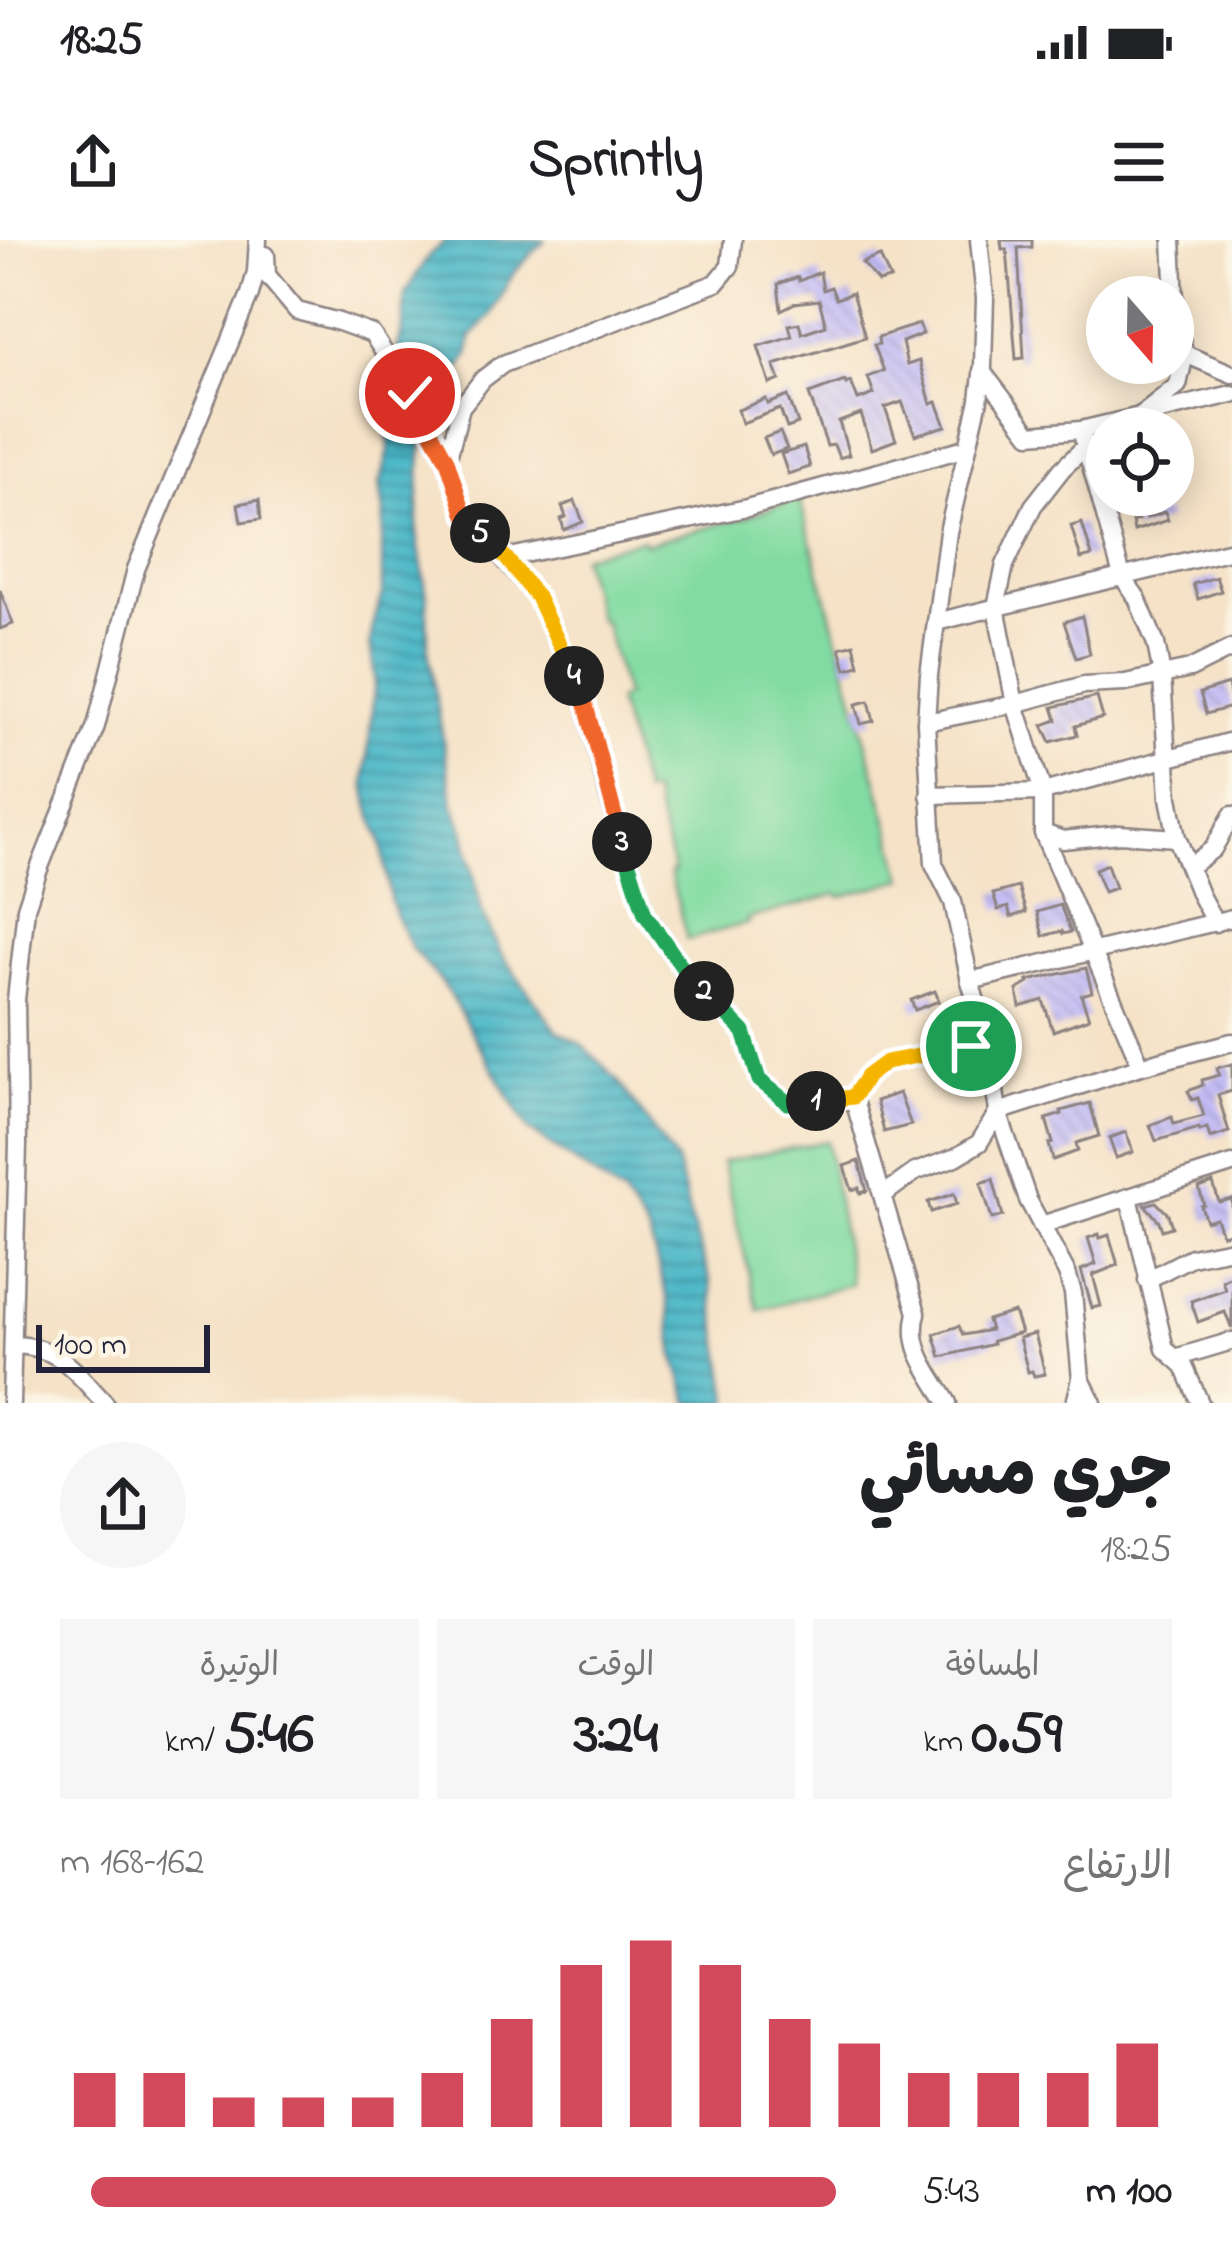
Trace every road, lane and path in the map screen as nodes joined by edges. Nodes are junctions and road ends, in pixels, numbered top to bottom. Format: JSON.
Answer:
{"nodes":[{"id":1,"x":262,"y":240,"type":"edge"},
{"id":2,"x":734,"y":240,"type":"edge"},
{"id":3,"x":979,"y":240,"type":"edge"},
{"id":4,"x":1172,"y":240,"type":"edge"},
{"id":5,"x":1174,"y":276,"type":"edge"},
{"id":6,"x":1194,"y":358,"type":"edge"},
{"id":7,"x":982,"y":371,"type":"junction"},
{"id":8,"x":1232,"y":374,"type":"edge"},
{"id":9,"x":1178,"y":384,"type":"edge"},
{"id":10,"x":1232,"y":394,"type":"edge"},
{"id":11,"x":1148,"y":408,"type":"edge"},
{"id":12,"x":1172,"y":408,"type":"edge"},
{"id":13,"x":1086,"y":437,"type":"edge"},
{"id":14,"x":1083,"y":438,"type":"junction"},
{"id":15,"x":966,"y":448,"type":"junction"},
{"id":16,"x":447,"y":460,"type":"junction"},
{"id":17,"x":1232,"y":550,"type":"edge"},
{"id":18,"x":506,"y":558,"type":"junction"},
{"id":19,"x":1122,"y":576,"type":"junction"},
{"id":20,"x":996,"y":607,"type":"junction"},
{"id":21,"x":936,"y":622,"type":"junction"},
{"id":22,"x":1232,"y":648,"type":"edge"},
{"id":23,"x":1162,"y":675,"type":"junction"},
{"id":24,"x":1015,"y":704,"type":"junction"},
{"id":25,"x":926,"y":722,"type":"junction"},
{"id":26,"x":1232,"y":741,"type":"edge"},
{"id":27,"x":1167,"y":757,"type":"junction"},
{"id":28,"x":1043,"y":793,"type":"junction"},
{"id":29,"x":929,"y":795,"type":"junction"},
{"id":30,"x":1232,"y":815,"type":"edge"},
{"id":31,"x":1042,"y":833,"type":"junction"},
{"id":32,"x":1177,"y":838,"type":"junction"},
{"id":33,"x":1224,"y":921,"type":"edge"},
{"id":34,"x":1092,"y":952,"type":"junction"},
{"id":35,"x":970,"y":981,"type":"junction"},
{"id":36,"x":988,"y":1042,"type":"junction"},
{"id":37,"x":1232,"y":1042,"type":"edge"},
{"id":38,"x":1142,"y":1066,"type":"junction"},
{"id":39,"x":853,"y":1097,"type":"junction"},
{"id":40,"x":998,"y":1112,"type":"junction"},
{"id":41,"x":1232,"y":1164,"type":"edge"},
{"id":42,"x":883,"y":1195,"type":"junction"},
{"id":43,"x":1129,"y":1197,"type":"junction"},
{"id":44,"x":1041,"y":1225,"type":"junction"},
{"id":45,"x":1232,"y":1249,"type":"edge"},
{"id":46,"x":1148,"y":1280,"type":"junction"},
{"id":47,"x":1232,"y":1341,"type":"edge"},
{"id":48,"x":14,"y":1345,"type":"junction"},
{"id":49,"x":1175,"y":1358,"type":"junction"},
{"id":50,"x":1081,"y":1379,"type":"junction"},
{"id":51,"x":11,"y":1403,"type":"edge"},
{"id":52,"x":105,"y":1403,"type":"edge"},
{"id":53,"x":948,"y":1403,"type":"edge"},
{"id":54,"x":1075,"y":1403,"type":"edge"},
{"id":55,"x":1094,"y":1403,"type":"edge"},
{"id":56,"x":1200,"y":1403,"type":"edge"}],
"edges":[{"from":1,"to":16,"type":"street"},
{"from":1,"to":48,"type":"street"},
{"from":2,"to":16,"type":"street"},
{"from":3,"to":7,"type":"street"},
{"from":4,"to":5,"type":"street"},
{"from":6,"to":8,"type":"street"},
{"from":7,"to":14,"type":"street"},
{"from":7,"to":15,"type":"street"},
{"from":9,"to":11,"type":"street"},
{"from":10,"to":12,"type":"street"},
{"from":13,"to":14,"type":"street"},
{"from":14,"to":19,"type":"street"},
{"from":14,"to":20,"type":"street"},
{"from":15,"to":18,"type":"street"},
{"from":15,"to":21,"type":"street"},
{"from":16,"to":18,"type":"street"},
{"from":17,"to":19,"type":"street"},
{"from":18,"to":39,"type":"street"},
{"from":19,"to":20,"type":"street"},
{"from":19,"to":23,"type":"street"},
{"from":20,"to":21,"type":"street"},
{"from":20,"to":24,"type":"street"},
{"from":21,"to":25,"type":"street"},
{"from":22,"to":23,"type":"street"},
{"from":23,"to":24,"type":"street"},
{"from":23,"to":27,"type":"street"},
{"from":24,"to":25,"type":"street"},
{"from":24,"to":28,"type":"street"},
{"from":25,"to":29,"type":"street"},
{"from":26,"to":27,"type":"street"},
{"from":27,"to":28,"type":"street"},
{"from":27,"to":32,"type":"street"},
{"from":28,"to":29,"type":"street"},
{"from":28,"to":31,"type":"street"},
{"from":29,"to":35,"type":"street"},
{"from":30,"to":32,"type":"street"},
{"from":31,"to":32,"type":"street"},
{"from":31,"to":34,"type":"street"},
{"from":32,"to":33,"type":"street"},
{"from":33,"to":34,"type":"street"},
{"from":34,"to":35,"type":"street"},
{"from":34,"to":38,"type":"street"},
{"from":35,"to":36,"type":"street"},
{"from":36,"to":39,"type":"street"},
{"from":36,"to":40,"type":"street"},
{"from":37,"to":38,"type":"street"},
{"from":38,"to":40,"type":"street"},
{"from":39,"to":42,"type":"street"},
{"from":40,"to":42,"type":"street"},
{"from":40,"to":44,"type":"street"},
{"from":41,"to":43,"type":"street"},
{"from":42,"to":53,"type":"street"},
{"from":43,"to":44,"type":"street"},
{"from":43,"to":46,"type":"street"},
{"from":44,"to":50,"type":"street"},
{"from":45,"to":46,"type":"street"},
{"from":46,"to":49,"type":"street"},
{"from":47,"to":49,"type":"street"},
{"from":48,"to":51,"type":"street"},
{"from":48,"to":52,"type":"street"},
{"from":49,"to":56,"type":"street"},
{"from":50,"to":54,"type":"street"},
{"from":50,"to":55,"type":"street"}]}
